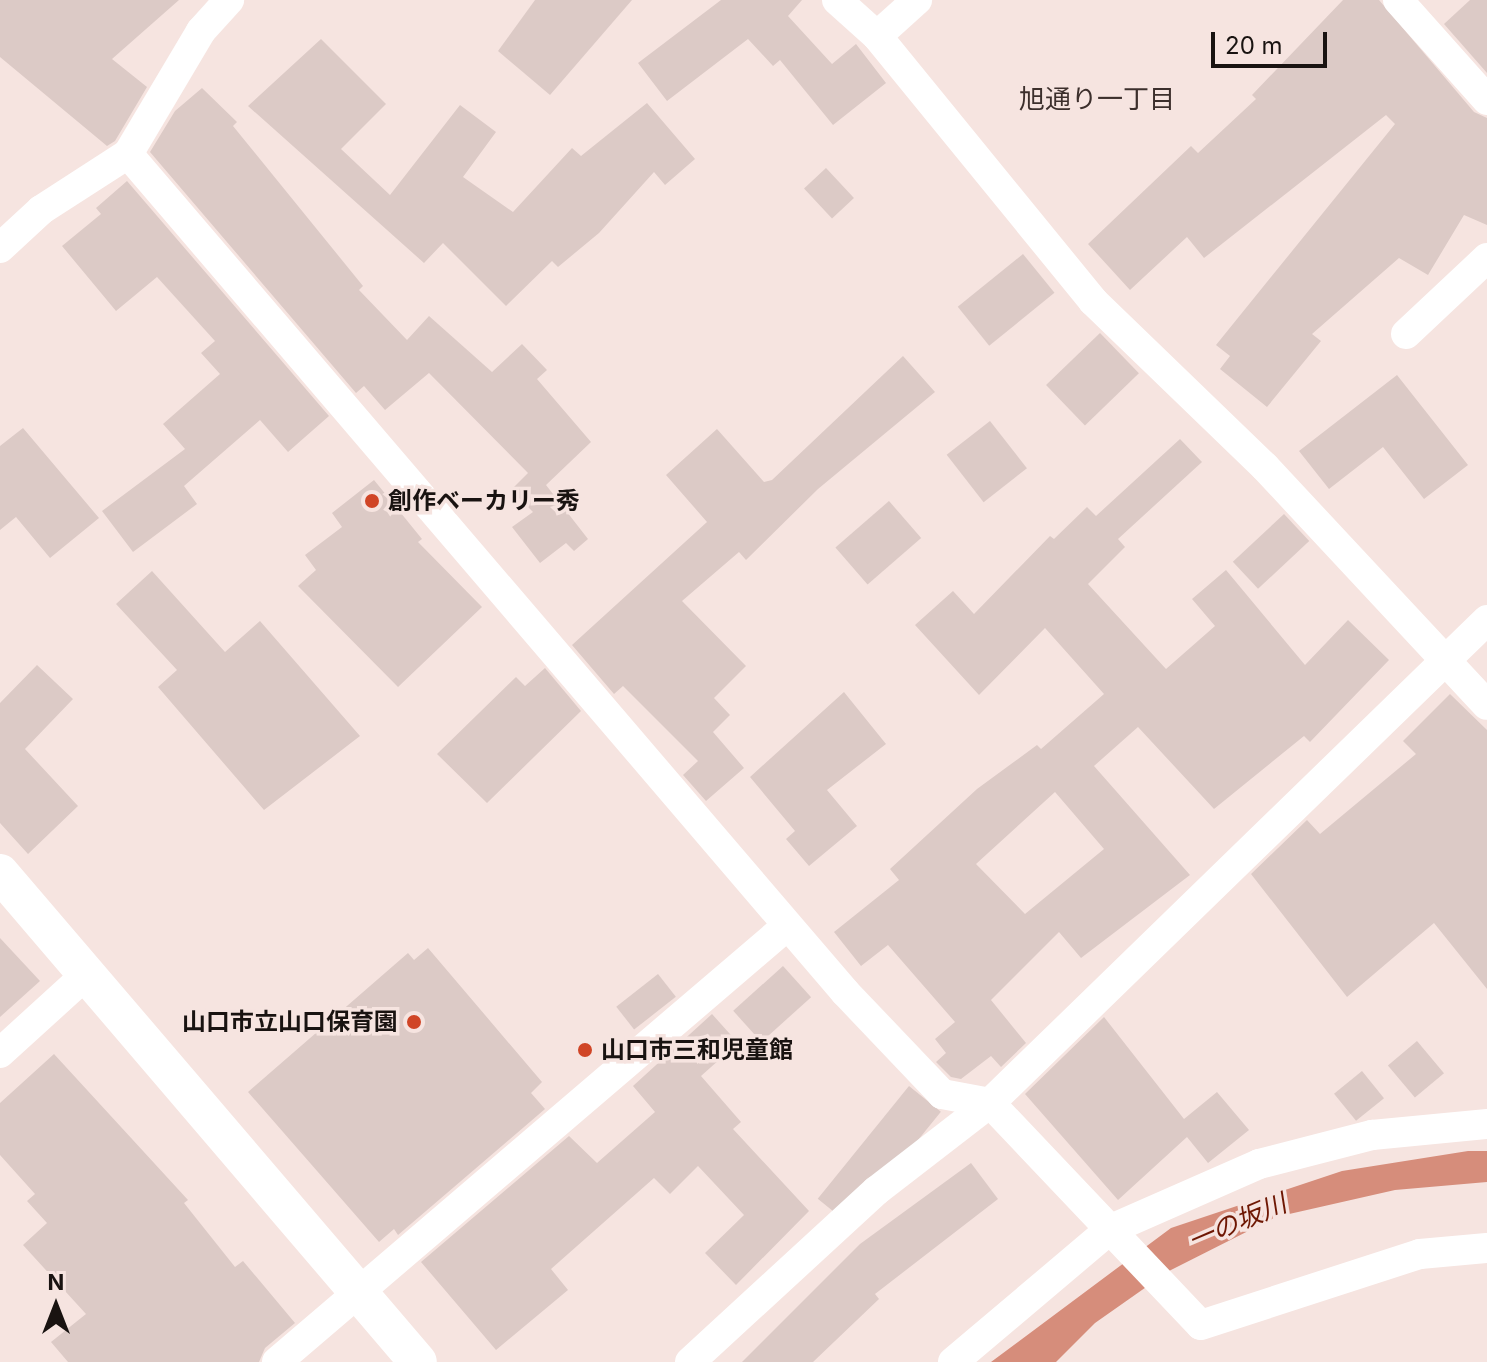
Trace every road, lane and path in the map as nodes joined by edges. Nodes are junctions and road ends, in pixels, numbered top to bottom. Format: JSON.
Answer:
{"nodes":[{"id":1,"x":229,"y":0,"type":"edge"},
{"id":2,"x":837,"y":0,"type":"edge"},
{"id":3,"x":917,"y":0,"type":"edge"},
{"id":4,"x":1398,"y":0,"type":"edge"},
{"id":5,"x":877,"y":36,"type":"junction"},
{"id":6,"x":1487,"y":100,"type":"edge"},
{"id":7,"x":128,"y":154,"type":"junction"},
{"id":8,"x":0,"y":248,"type":"edge"},
{"id":9,"x":1487,"y":258,"type":"edge"},
{"id":10,"x":1406,"y":334,"type":"dead end"},
{"id":11,"x":1487,"y":620,"type":"edge"},
{"id":12,"x":1444,"y":661,"type":"junction"},
{"id":13,"x":1487,"y":705,"type":"edge"},
{"id":14,"x":0,"y":873,"type":"edge"},
{"id":15,"x":787,"y":926,"type":"junction"},
{"id":16,"x":88,"y":973,"type":"junction"},
{"id":17,"x":0,"y":1053,"type":"edge"},
{"id":18,"x":990,"y":1103,"type":"junction"},
{"id":19,"x":1487,"y":1124,"type":"edge"},
{"id":20,"x":1115,"y":1237,"type":"junction"},
{"id":21,"x":1487,"y":1248,"type":"edge"},
{"id":22,"x":359,"y":1293,"type":"junction"},
{"id":23,"x":277,"y":1362,"type":"edge"},
{"id":24,"x":418,"y":1362,"type":"edge"},
{"id":25,"x":690,"y":1362,"type":"edge"},
{"id":26,"x":953,"y":1362,"type":"edge"}],
"edges":[{"from":1,"to":7,"type":"street"},
{"from":2,"to":5,"type":"street"},
{"from":3,"to":5,"type":"street"},
{"from":4,"to":6,"type":"street"},
{"from":5,"to":12,"type":"street"},
{"from":7,"to":8,"type":"street"},
{"from":7,"to":15,"type":"street"},
{"from":9,"to":10,"type":"street"},
{"from":11,"to":12,"type":"street"},
{"from":12,"to":13,"type":"street"},
{"from":12,"to":18,"type":"street"},
{"from":14,"to":16,"type":"street"},
{"from":15,"to":18,"type":"street"},
{"from":15,"to":22,"type":"street"},
{"from":16,"to":17,"type":"street"},
{"from":16,"to":22,"type":"street"},
{"from":18,"to":20,"type":"street"},
{"from":18,"to":25,"type":"street"},
{"from":19,"to":20,"type":"street"},
{"from":20,"to":21,"type":"street"},
{"from":20,"to":26,"type":"street"},
{"from":22,"to":23,"type":"street"},
{"from":22,"to":24,"type":"street"}]}
